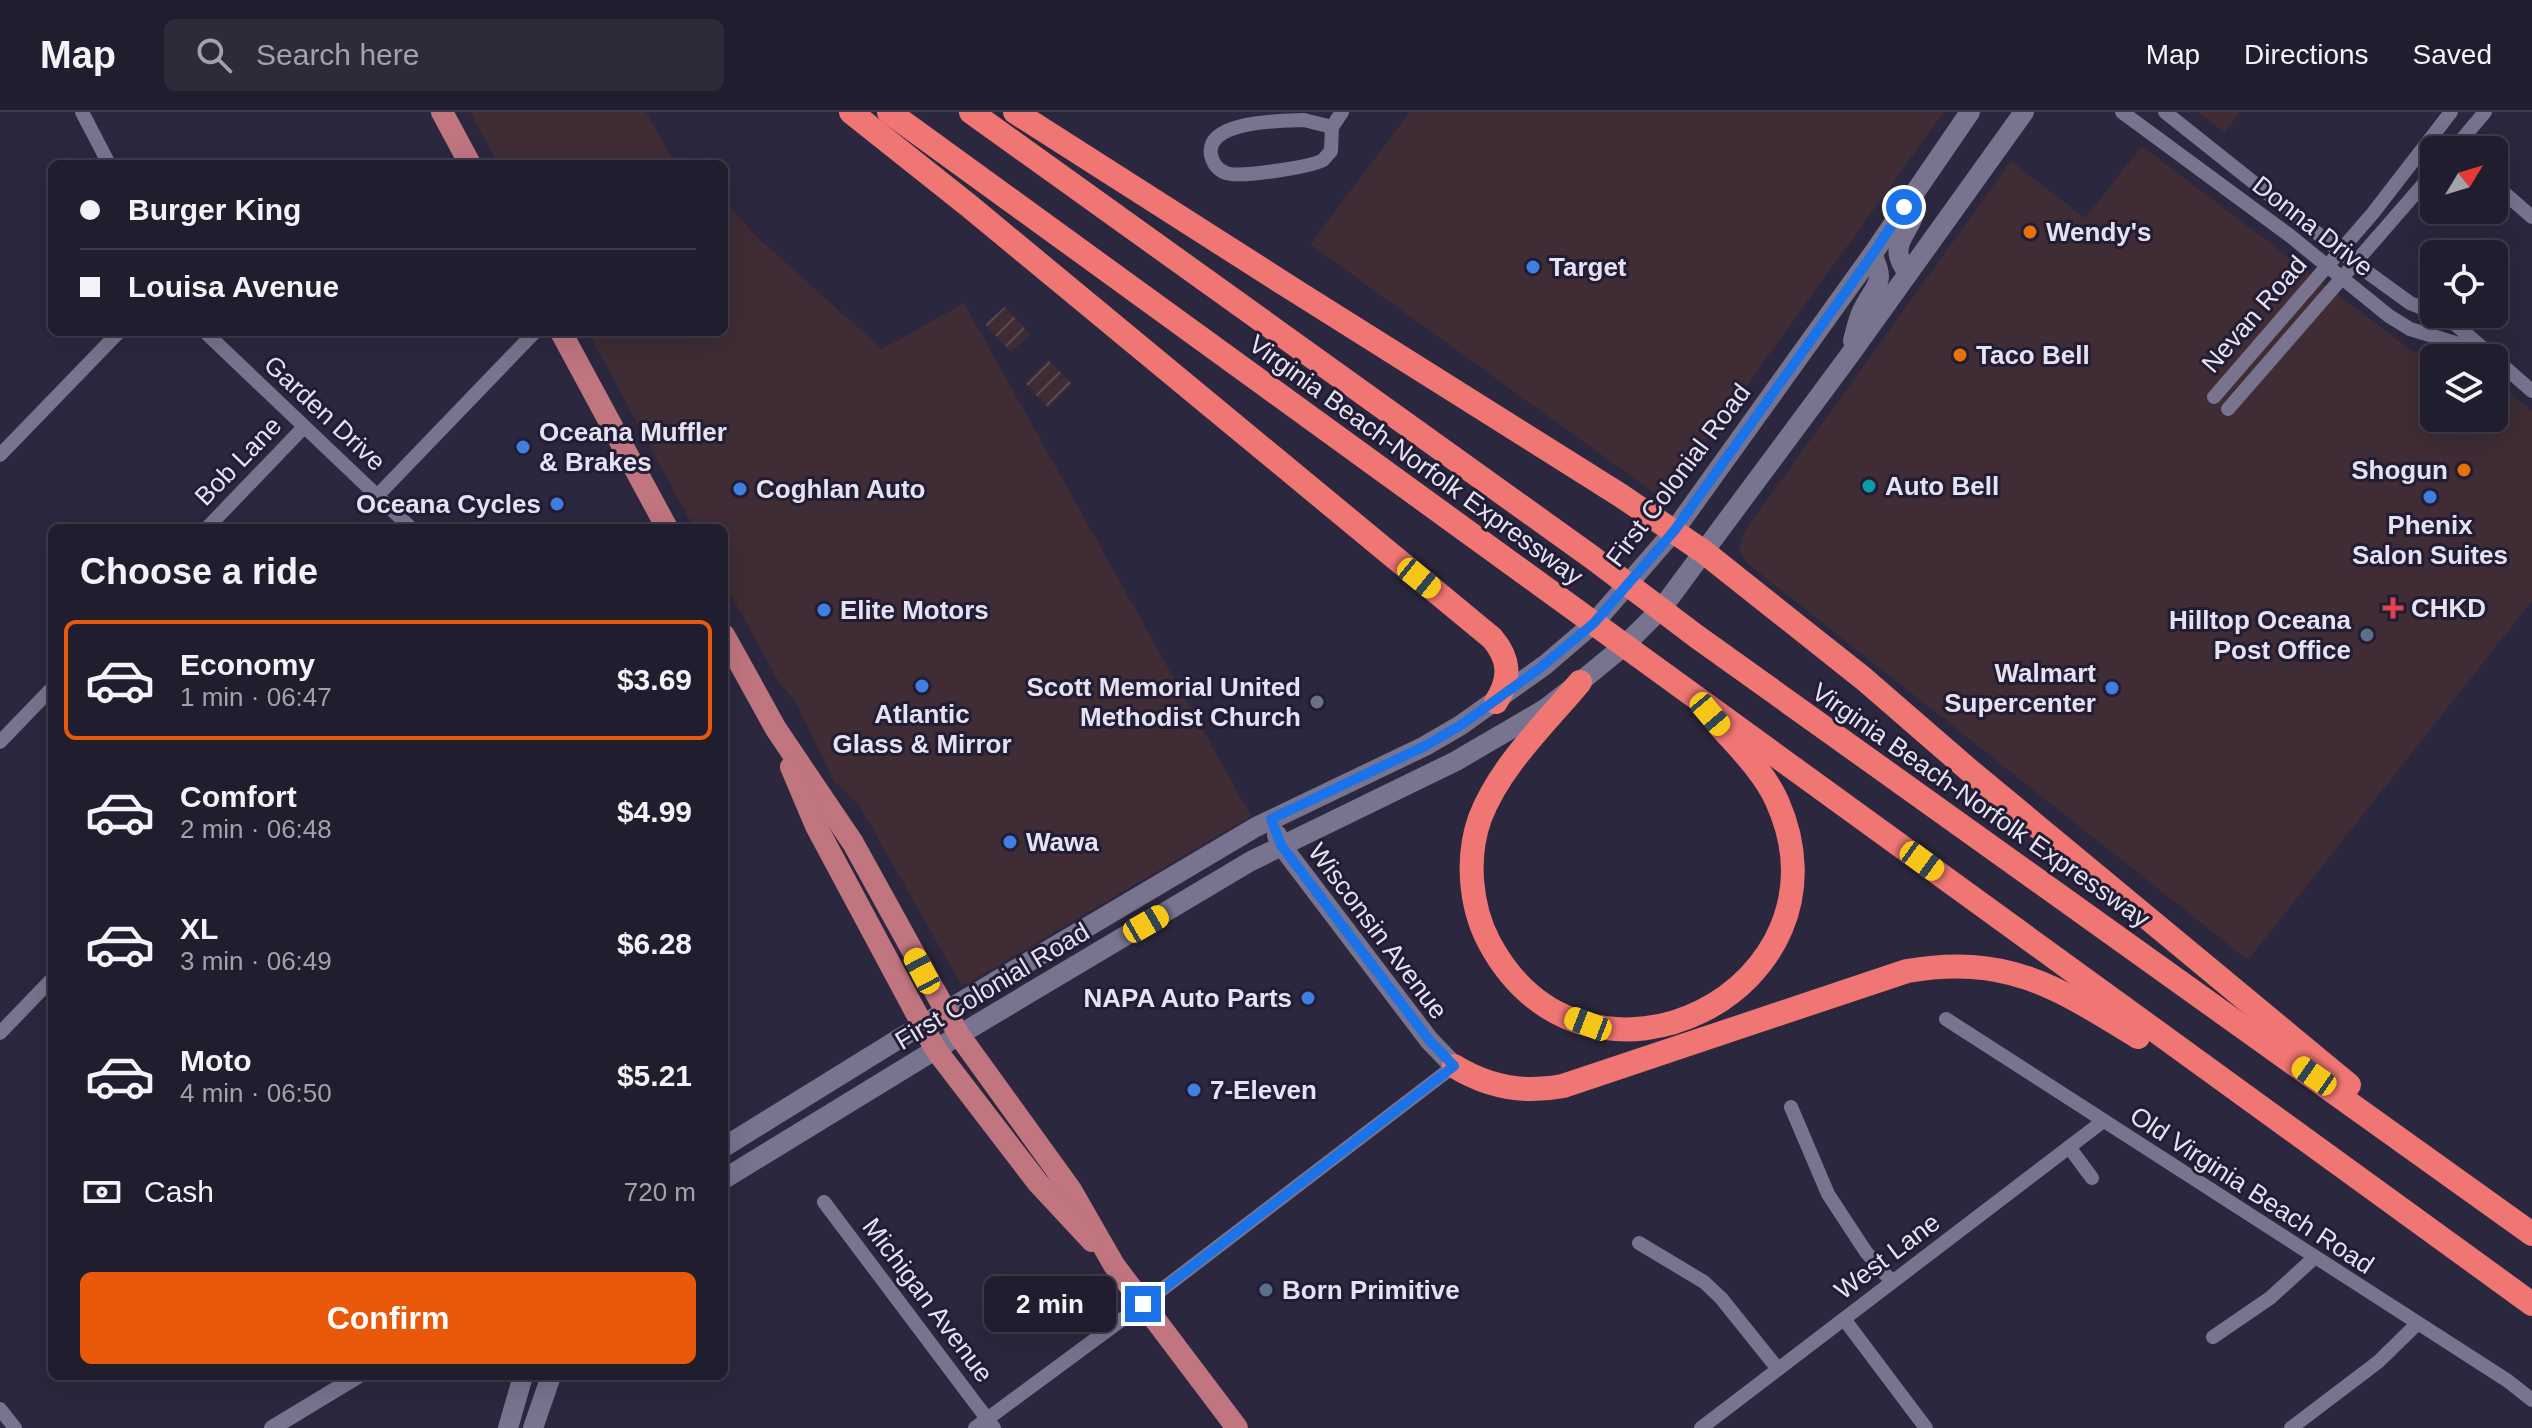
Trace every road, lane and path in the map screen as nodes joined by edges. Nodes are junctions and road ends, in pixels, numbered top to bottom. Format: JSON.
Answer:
{"nodes":[{"id":1,"x":82,"y":112,"type":"edge"},
{"id":2,"x":442,"y":112,"type":"edge"},
{"id":3,"x":851,"y":112,"type":"edge"},
{"id":4,"x":889,"y":112,"type":"edge"},
{"id":5,"x":971,"y":112,"type":"edge"},
{"id":6,"x":1015,"y":112,"type":"edge"},
{"id":7,"x":1342,"y":112,"type":"edge"},
{"id":8,"x":1970,"y":112,"type":"edge"},
{"id":9,"x":2024,"y":112,"type":"edge"},
{"id":10,"x":2122,"y":112,"type":"edge"},
{"id":11,"x":2165,"y":112,"type":"edge"},
{"id":12,"x":2451,"y":112,"type":"edge"},
{"id":13,"x":2485,"y":112,"type":"edge"},
{"id":14,"x":1332,"y":127,"type":"junction"},
{"id":15,"x":2434,"y":133,"type":"junction"},
{"id":16,"x":2438,"y":136,"type":"edge"},
{"id":17,"x":2465,"y":136,"type":"edge"},
{"id":18,"x":107,"y":160,"type":"edge"},
{"id":19,"x":468,"y":160,"type":"edge"},
{"id":20,"x":1920,"y":182,"type":"junction"},
{"id":21,"x":2420,"y":189,"type":"edge"},
{"id":22,"x":2508,"y":196,"type":"edge"},
{"id":23,"x":2532,"y":217,"type":"edge"},
{"id":24,"x":2340,"y":250,"type":"junction"},
{"id":25,"x":1872,"y":255,"type":"junction"},
{"id":26,"x":2356,"y":264,"type":"junction"},
{"id":27,"x":2327,"y":266,"type":"junction"},
{"id":28,"x":1908,"y":273,"type":"junction"},
{"id":29,"x":2343,"y":279,"type":"junction"},
{"id":30,"x":2420,"y":307,"type":"edge"},
{"id":31,"x":2459,"y":328,"type":"edge"},
{"id":32,"x":115,"y":336,"type":"edge"},
{"id":33,"x":209,"y":336,"type":"edge"},
{"id":34,"x":531,"y":336,"type":"edge"},
{"id":35,"x":563,"y":336,"type":"edge"},
{"id":36,"x":2456,"y":344,"type":"edge"},
{"id":37,"x":2478,"y":344,"type":"edge"},
{"id":38,"x":1849,"y":356,"type":"junction"},
{"id":39,"x":2508,"y":370,"type":"edge"},
{"id":40,"x":2532,"y":391,"type":"edge"},
{"id":41,"x":2214,"y":397,"type":"dead end"},
{"id":42,"x":2228,"y":409,"type":"dead end"},
{"id":43,"x":304,"y":427,"type":"junction"},
{"id":44,"x":0,"y":455,"type":"edge"},
{"id":45,"x":378,"y":495,"type":"junction"},
{"id":46,"x":211,"y":524,"type":"edge"},
{"id":47,"x":407,"y":524,"type":"edge"},
{"id":48,"x":665,"y":524,"type":"edge"},
{"id":49,"x":1674,"y":531,"type":"junction"},
{"id":50,"x":1704,"y":552,"type":"junction"},
{"id":51,"x":728,"y":642,"type":"edge"},
{"id":52,"x":1580,"y":682,"type":"junction"},
{"id":53,"x":48,"y":692,"type":"edge"},
{"id":54,"x":1694,"y":694,"type":"junction"},
{"id":55,"x":1496,"y":702,"type":"junction"},
{"id":56,"x":776,"y":729,"type":"junction"},
{"id":57,"x":0,"y":742,"type":"edge"},
{"id":58,"x":1271,"y":819,"type":"junction"},
{"id":59,"x":1281,"y":845,"type":"junction"},
{"id":60,"x":48,"y":983,"type":"edge"},
{"id":61,"x":945,"y":1012,"type":"junction"},
{"id":62,"x":1946,"y":1019,"type":"dead end"},
{"id":63,"x":922,"y":1025,"type":"junction"},
{"id":64,"x":0,"y":1033,"type":"edge"},
{"id":65,"x":959,"y":1035,"type":"junction"},
{"id":66,"x":936,"y":1050,"type":"junction"},
{"id":67,"x":1454,"y":1066,"type":"junction"},
{"id":68,"x":1791,"y":1107,"type":"dead end"},
{"id":69,"x":2102,"y":1122,"type":"junction"},
{"id":70,"x":2302,"y":1139,"type":"junction"},
{"id":71,"x":728,"y":1145,"type":"edge"},
{"id":72,"x":2069,"y":1147,"type":"junction"},
{"id":73,"x":2442,"y":1168,"type":"junction"},
{"id":74,"x":728,"y":1177,"type":"edge"},
{"id":75,"x":2092,"y":1178,"type":"dead end"},
{"id":76,"x":824,"y":1202,"type":"dead end"},
{"id":77,"x":2532,"y":1234,"type":"edge"},
{"id":78,"x":1639,"y":1243,"type":"dead end"},
{"id":79,"x":2314,"y":1258,"type":"junction"},
{"id":80,"x":1114,"y":1265,"type":"junction"},
{"id":81,"x":1892,"y":1282,"type":"junction"},
{"id":82,"x":1143,"y":1304,"type":"junction"},
{"id":83,"x":2532,"y":1304,"type":"edge"},
{"id":84,"x":1844,"y":1319,"type":"junction"},
{"id":85,"x":2417,"y":1324,"type":"junction"},
{"id":86,"x":2213,"y":1337,"type":"dead end"},
{"id":87,"x":1778,"y":1369,"type":"junction"},
{"id":88,"x":351,"y":1380,"type":"edge"},
{"id":89,"x":522,"y":1380,"type":"edge"},
{"id":90,"x":550,"y":1380,"type":"edge"},
{"id":91,"x":2532,"y":1400,"type":"edge"},
{"id":92,"x":0,"y":1409,"type":"edge"},
{"id":93,"x":985,"y":1425,"type":"edge"},
{"id":94,"x":15,"y":1428,"type":"edge"},
{"id":95,"x":272,"y":1428,"type":"edge"},
{"id":96,"x":508,"y":1428,"type":"edge"},
{"id":97,"x":533,"y":1428,"type":"edge"},
{"id":98,"x":1237,"y":1428,"type":"edge"},
{"id":99,"x":1701,"y":1428,"type":"edge"},
{"id":100,"x":1926,"y":1428,"type":"edge"},
{"id":101,"x":2291,"y":1428,"type":"edge"}],
"edges":[{"from":1,"to":18,"type":"street"},
{"from":2,"to":19,"type":"main road"},
{"from":3,"to":55,"type":"highway"},
{"from":4,"to":54,"type":"highway","name":"Virginia Beach-Norfolk Expressway"},
{"from":5,"to":73,"type":"highway","name":"Virginia Beach-Norfolk Expressway"},
{"from":6,"to":49,"type":"highway"},
{"from":7,"to":14,"type":"street"},
{"from":8,"to":20,"type":"main road","name":"First Colonial Road"},
{"from":9,"to":28,"type":"main road","name":"First Colonial Road"},
{"from":10,"to":27,"type":"street","name":"Donna Drive"},
{"from":11,"to":24,"type":"street","name":"Donna Drive"},
{"from":12,"to":15,"type":"street","name":"Nevan Road"},
{"from":13,"to":17,"type":"street"},
{"from":14,"to":14,"type":"street"},
{"from":15,"to":16,"type":"street"},
{"from":15,"to":24,"type":"street","name":"Nevan Road"},
{"from":20,"to":25,"type":"main road","name":"First Colonial Road"},
{"from":20,"to":28,"type":"main road"},
{"from":21,"to":26,"type":"street","name":"Nevan Road"},
{"from":22,"to":23,"type":"street"},
{"from":24,"to":26,"type":"street","name":"Donna Drive"},
{"from":24,"to":27,"type":"street","name":"Nevan Road"},
{"from":25,"to":38,"type":"main road"},
{"from":25,"to":49,"type":"main road","name":"First Colonial Road"},
{"from":26,"to":29,"type":"street","name":"Nevan Road"},
{"from":26,"to":30,"type":"street","name":"Donna Drive"},
{"from":27,"to":29,"type":"street","name":"Donna Drive"},
{"from":27,"to":41,"type":"street","name":"Nevan Road"},
{"from":28,"to":38,"type":"main road","name":"First Colonial Road"},
{"from":29,"to":36,"type":"street","name":"Donna Drive"},
{"from":29,"to":42,"type":"street","name":"Nevan Road"},
{"from":31,"to":37,"type":"street","name":"Donna Drive"},
{"from":32,"to":44,"type":"street"},
{"from":33,"to":43,"type":"street","name":"Garden Drive"},
{"from":34,"to":45,"type":"street"},
{"from":35,"to":48,"type":"main road"},
{"from":38,"to":50,"type":"main road","name":"First Colonial Road"},
{"from":39,"to":40,"type":"street","name":"Donna Drive"},
{"from":43,"to":45,"type":"street","name":"Garden Drive"},
{"from":43,"to":46,"type":"street","name":"Bob Lane"},
{"from":45,"to":47,"type":"street","name":"Garden Drive"},
{"from":49,"to":50,"type":"highway"},
{"from":49,"to":55,"type":"main road","name":"First Colonial Road"},
{"from":50,"to":52,"type":"main road","name":"First Colonial Road"},
{"from":50,"to":73,"type":"highway"},
{"from":51,"to":56,"type":"main road"},
{"from":52,"to":54,"type":"highway"},
{"from":52,"to":59,"type":"main road","name":"First Colonial Road"},
{"from":53,"to":57,"type":"street"},
{"from":54,"to":70,"type":"highway","name":"Virginia Beach-Norfolk Expressway"},
{"from":55,"to":58,"type":"main road","name":"First Colonial Road"},
{"from":56,"to":61,"type":"main road"},
{"from":56,"to":63,"type":"main road"},
{"from":58,"to":59,"type":"main road","name":"Wisconsin Avenue"},
{"from":58,"to":61,"type":"main road","name":"First Colonial Road"},
{"from":59,"to":65,"type":"main road","name":"First Colonial Road"},
{"from":59,"to":67,"type":"main road","name":"Wisconsin Avenue"},
{"from":60,"to":64,"type":"street"},
{"from":61,"to":63,"type":"main road","name":"First Colonial Road"},
{"from":61,"to":65,"type":"main road"},
{"from":62,"to":69,"type":"street","name":"Old Virginia Beach Road"},
{"from":63,"to":66,"type":"main road"},
{"from":63,"to":71,"type":"main road","name":"First Colonial Road"},
{"from":65,"to":66,"type":"main road","name":"First Colonial Road"},
{"from":65,"to":80,"type":"main road"},
{"from":66,"to":74,"type":"main road","name":"First Colonial Road"},
{"from":66,"to":80,"type":"main road"},
{"from":67,"to":70,"type":"highway"},
{"from":67,"to":82,"type":"street"},
{"from":68,"to":81,"type":"street"},
{"from":69,"to":72,"type":"street","name":"West Lane"},
{"from":69,"to":79,"type":"street","name":"Old Virginia Beach Road"},
{"from":70,"to":83,"type":"highway","name":"Virginia Beach-Norfolk Expressway"},
{"from":72,"to":75,"type":"street"},
{"from":72,"to":81,"type":"street","name":"West Lane"},
{"from":73,"to":77,"type":"highway","name":"Virginia Beach-Norfolk Expressway"},
{"from":76,"to":93,"type":"street","name":"Michigan Avenue"},
{"from":78,"to":87,"type":"street"},
{"from":79,"to":85,"type":"street","name":"Old Virginia Beach Road"},
{"from":79,"to":86,"type":"street"},
{"from":80,"to":82,"type":"main road"},
{"from":81,"to":84,"type":"street","name":"West Lane"},
{"from":82,"to":93,"type":"street"},
{"from":82,"to":98,"type":"main road"},
{"from":84,"to":87,"type":"street","name":"West Lane"},
{"from":84,"to":100,"type":"street"},
{"from":85,"to":91,"type":"street","name":"Old Virginia Beach Road"},
{"from":85,"to":101,"type":"street"},
{"from":87,"to":99,"type":"street","name":"West Lane"},
{"from":88,"to":95,"type":"street"},
{"from":89,"to":96,"type":"main road"},
{"from":90,"to":97,"type":"main road"},
{"from":92,"to":94,"type":"street"}]}
